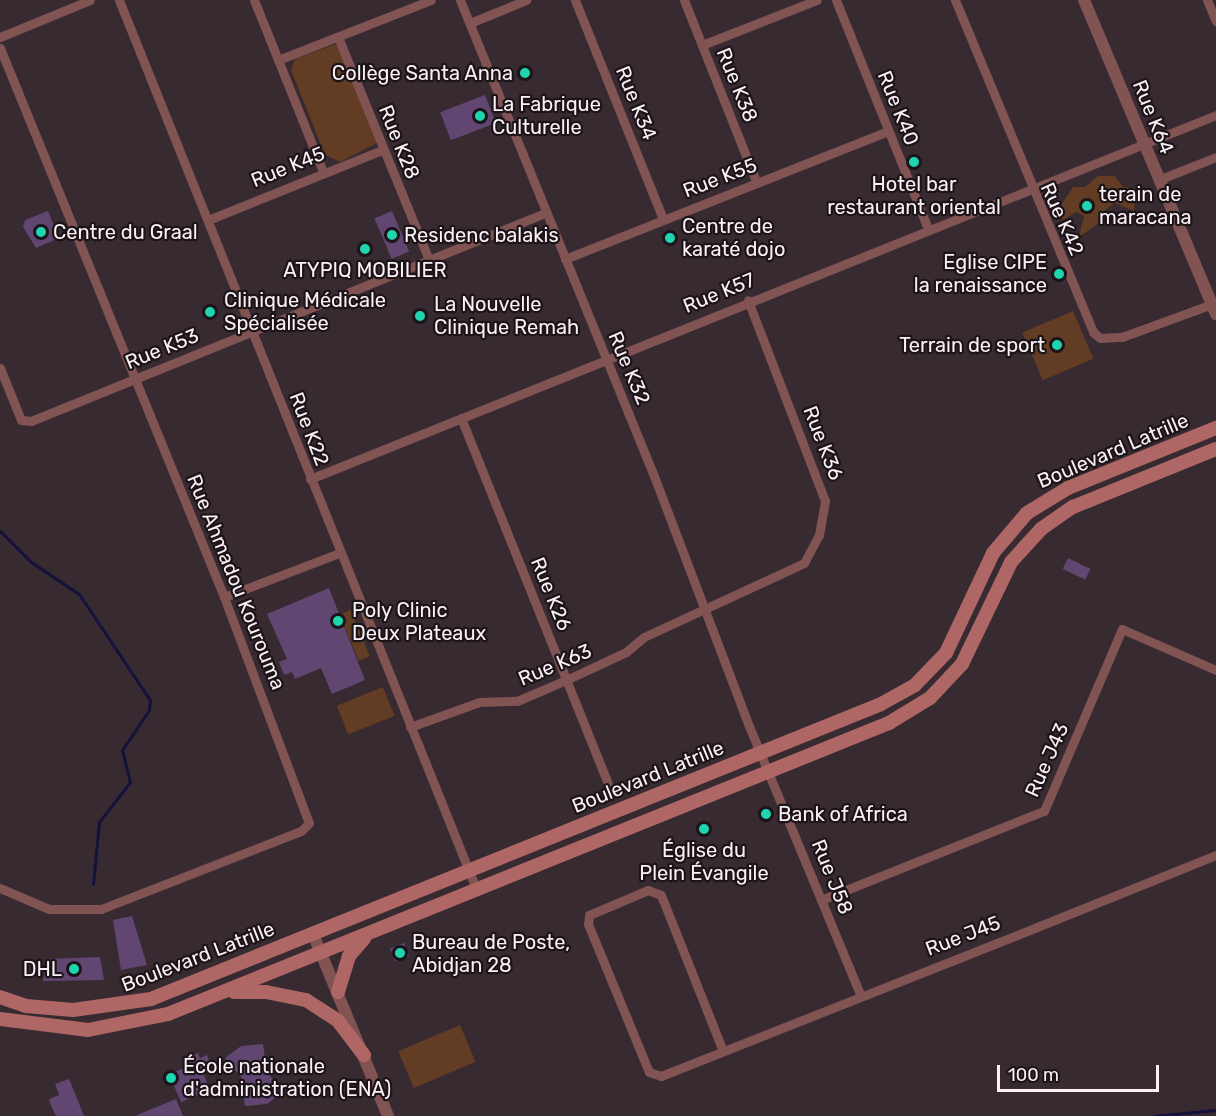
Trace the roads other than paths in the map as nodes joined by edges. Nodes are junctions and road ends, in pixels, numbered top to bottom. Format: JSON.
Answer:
{"nodes":[{"id":1,"x":90,"y":0,"type":"edge"},
{"id":2,"x":119,"y":0,"type":"edge"},
{"id":3,"x":254,"y":0,"type":"edge"},
{"id":4,"x":431,"y":0,"type":"edge"},
{"id":5,"x":460,"y":0,"type":"edge"},
{"id":6,"x":526,"y":0,"type":"edge"},
{"id":7,"x":575,"y":0,"type":"edge"},
{"id":8,"x":684,"y":0,"type":"edge"},
{"id":9,"x":817,"y":0,"type":"edge"},
{"id":10,"x":836,"y":0,"type":"edge"},
{"id":11,"x":955,"y":0,"type":"edge"},
{"id":12,"x":1084,"y":0,"type":"edge"},
{"id":13,"x":1207,"y":0,"type":"edge"},
{"id":14,"x":1216,"y":21,"type":"edge"},
{"id":15,"x":470,"y":23,"type":"junction"},
{"id":16,"x":0,"y":37,"type":"edge"},
{"id":17,"x":338,"y":37,"type":"junction"},
{"id":18,"x":702,"y":45,"type":"junction"},
{"id":19,"x":0,"y":48,"type":"edge"},
{"id":20,"x":278,"y":60,"type":"junction"},
{"id":21,"x":1216,"y":115,"type":"edge"},
{"id":22,"x":888,"y":131,"type":"junction"},
{"id":23,"x":1143,"y":143,"type":"junction"},
{"id":24,"x":382,"y":150,"type":"junction"},
{"id":25,"x":1216,"y":157,"type":"edge"},
{"id":26,"x":322,"y":172,"type":"junction"},
{"id":27,"x":1158,"y":180,"type":"junction"},
{"id":28,"x":757,"y":183,"type":"junction"},
{"id":29,"x":1029,"y":187,"type":"junction"},
{"id":30,"x":545,"y":213,"type":"junction"},
{"id":31,"x":663,"y":219,"type":"junction"},
{"id":32,"x":208,"y":220,"type":"junction"},
{"id":33,"x":928,"y":229,"type":"junction"},
{"id":34,"x":565,"y":259,"type":"junction"},
{"id":35,"x":429,"y":260,"type":"junction"},
{"id":36,"x":748,"y":300,"type":"junction"},
{"id":37,"x":1214,"y":309,"type":"edge"},
{"id":38,"x":252,"y":332,"type":"junction"},
{"id":39,"x":605,"y":359,"type":"junction"},
{"id":40,"x":0,"y":368,"type":"edge"},
{"id":41,"x":135,"y":379,"type":"junction"},
{"id":42,"x":461,"y":418,"type":"junction"},
{"id":43,"x":1216,"y":428,"type":"edge"},
{"id":44,"x":1216,"y":449,"type":"edge"},
{"id":45,"x":310,"y":479,"type":"junction"},
{"id":46,"x":339,"y":553,"type":"junction"},
{"id":47,"x":224,"y":597,"type":"junction"},
{"id":48,"x":705,"y":610,"type":"junction"},
{"id":49,"x":1216,"y":670,"type":"edge"},
{"id":50,"x":566,"y":680,"type":"junction"},
{"id":51,"x":410,"y":727,"type":"junction"},
{"id":52,"x":760,"y":753,"type":"junction"},
{"id":53,"x":769,"y":773,"type":"junction"},
{"id":54,"x":608,"y":783,"type":"dead end"},
{"id":55,"x":1216,"y":855,"type":"edge"},
{"id":56,"x":468,"y":870,"type":"junction"},
{"id":57,"x":0,"y":888,"type":"edge"},
{"id":58,"x":477,"y":891,"type":"junction"},
{"id":59,"x":821,"y":900,"type":"junction"},
{"id":60,"x":314,"y":934,"type":"junction"},
{"id":61,"x":369,"y":935,"type":"junction"},
{"id":62,"x":322,"y":953,"type":"junction"},
{"id":63,"x":338,"y":992,"type":"junction"},
{"id":64,"x":223,"y":993,"type":"junction"},
{"id":65,"x":861,"y":996,"type":"junction"},
{"id":66,"x":5,"y":999,"type":"edge"},
{"id":67,"x":1,"y":1020,"type":"edge"},
{"id":68,"x":723,"y":1051,"type":"junction"},
{"id":69,"x":363,"y":1055,"type":"junction"},
{"id":70,"x":388,"y":1116,"type":"edge"}],
"edges":[{"from":1,"to":16,"type":"street"},
{"from":2,"to":32,"type":"street","name":"Rue K22"},
{"from":3,"to":20,"type":"street"},
{"from":4,"to":17,"type":"street"},
{"from":5,"to":15,"type":"street","name":"Rue K32"},
{"from":6,"to":15,"type":"street"},
{"from":7,"to":31,"type":"street","name":"Rue K34"},
{"from":8,"to":18,"type":"street","name":"Rue K38"},
{"from":9,"to":18,"type":"street"},
{"from":10,"to":22,"type":"street","name":"Rue K40"},
{"from":11,"to":29,"type":"street","name":"Rue K42"},
{"from":12,"to":23,"type":"street","name":"Rue K64"},
{"from":13,"to":14,"type":"street"},
{"from":15,"to":30,"type":"street","name":"Rue K32"},
{"from":17,"to":20,"type":"street"},
{"from":17,"to":24,"type":"street","name":"Rue K28"},
{"from":18,"to":28,"type":"street","name":"Rue K38"},
{"from":19,"to":41,"type":"street","name":"Rue Ahmadou Kourouma"},
{"from":20,"to":26,"type":"street"},
{"from":21,"to":23,"type":"street","name":"Rue K57"},
{"from":22,"to":28,"type":"street","name":"Rue K55"},
{"from":22,"to":33,"type":"street","name":"Rue K40"},
{"from":23,"to":27,"type":"street","name":"Rue K64"},
{"from":23,"to":29,"type":"street","name":"Rue K57"},
{"from":24,"to":26,"type":"street","name":"Rue K45"},
{"from":24,"to":35,"type":"street","name":"Rue K28"},
{"from":25,"to":27,"type":"street"},
{"from":26,"to":32,"type":"street","name":"Rue K45"},
{"from":27,"to":37,"type":"street","name":"Rue K64"},
{"from":28,"to":31,"type":"street","name":"Rue K55"},
{"from":29,"to":33,"type":"street","name":"Rue K57"},
{"from":29,"to":37,"type":"street","name":"Rue K42"},
{"from":30,"to":34,"type":"street","name":"Rue K32"},
{"from":30,"to":35,"type":"street","name":"Rue K53"},
{"from":31,"to":34,"type":"street","name":"Rue K55"},
{"from":32,"to":38,"type":"street","name":"Rue K22"},
{"from":33,"to":36,"type":"street","name":"Rue K57"},
{"from":34,"to":39,"type":"street","name":"Rue K32"},
{"from":35,"to":38,"type":"street","name":"Rue K53"},
{"from":36,"to":39,"type":"street","name":"Rue K57"},
{"from":36,"to":48,"type":"street","name":"Rue K36"},
{"from":38,"to":41,"type":"street","name":"Rue K53"},
{"from":38,"to":45,"type":"street","name":"Rue K22"},
{"from":39,"to":42,"type":"street","name":"Rue K57"},
{"from":39,"to":48,"type":"street","name":"Rue K32"},
{"from":40,"to":41,"type":"street","name":"Rue K53"},
{"from":41,"to":47,"type":"street","name":"Rue Ahmadou Kourouma"},
{"from":42,"to":45,"type":"street","name":"Rue K57"},
{"from":42,"to":50,"type":"street","name":"Rue K26"},
{"from":43,"to":52,"type":"main road","name":"Boulevard Latrille"},
{"from":44,"to":53,"type":"main road","name":"Boulevard Latrille"},
{"from":45,"to":46,"type":"street","name":"Rue K22"},
{"from":46,"to":47,"type":"street"},
{"from":46,"to":51,"type":"street","name":"Rue K22"},
{"from":47,"to":57,"type":"street","name":"Rue Ahmadou Kourouma"},
{"from":48,"to":50,"type":"street","name":"Rue K63"},
{"from":48,"to":52,"type":"street","name":"Rue K32"},
{"from":49,"to":59,"type":"street","name":"Rue J43"},
{"from":50,"to":51,"type":"street","name":"Rue K63"},
{"from":50,"to":54,"type":"street","name":"Rue K26"},
{"from":51,"to":56,"type":"street","name":"Rue K22"},
{"from":52,"to":53,"type":"street","name":"Rue J58"},
{"from":52,"to":56,"type":"main road","name":"Boulevard Latrille"},
{"from":53,"to":58,"type":"main road","name":"Boulevard Latrille"},
{"from":53,"to":59,"type":"street","name":"Rue J58"},
{"from":55,"to":65,"type":"street","name":"Rue J45"},
{"from":56,"to":58,"type":"street","name":"Rue K22"},
{"from":56,"to":60,"type":"main road","name":"Boulevard Latrille"},
{"from":58,"to":61,"type":"main road","name":"Boulevard Latrille"},
{"from":59,"to":65,"type":"street","name":"Rue J58"},
{"from":60,"to":62,"type":"street"},
{"from":60,"to":66,"type":"main road","name":"Boulevard Latrille"},
{"from":61,"to":62,"type":"main road","name":"Boulevard Latrille"},
{"from":61,"to":63,"type":"main road"},
{"from":62,"to":63,"type":"street"},
{"from":62,"to":64,"type":"main road","name":"Boulevard Latrille"},
{"from":63,"to":69,"type":"street"},
{"from":64,"to":67,"type":"main road","name":"Boulevard Latrille"},
{"from":64,"to":69,"type":"main road"},
{"from":65,"to":68,"type":"street","name":"Rue J45"},
{"from":66,"to":67,"type":"street"},
{"from":68,"to":68,"type":"street","name":"Rue J45"},
{"from":69,"to":70,"type":"street"}]}
